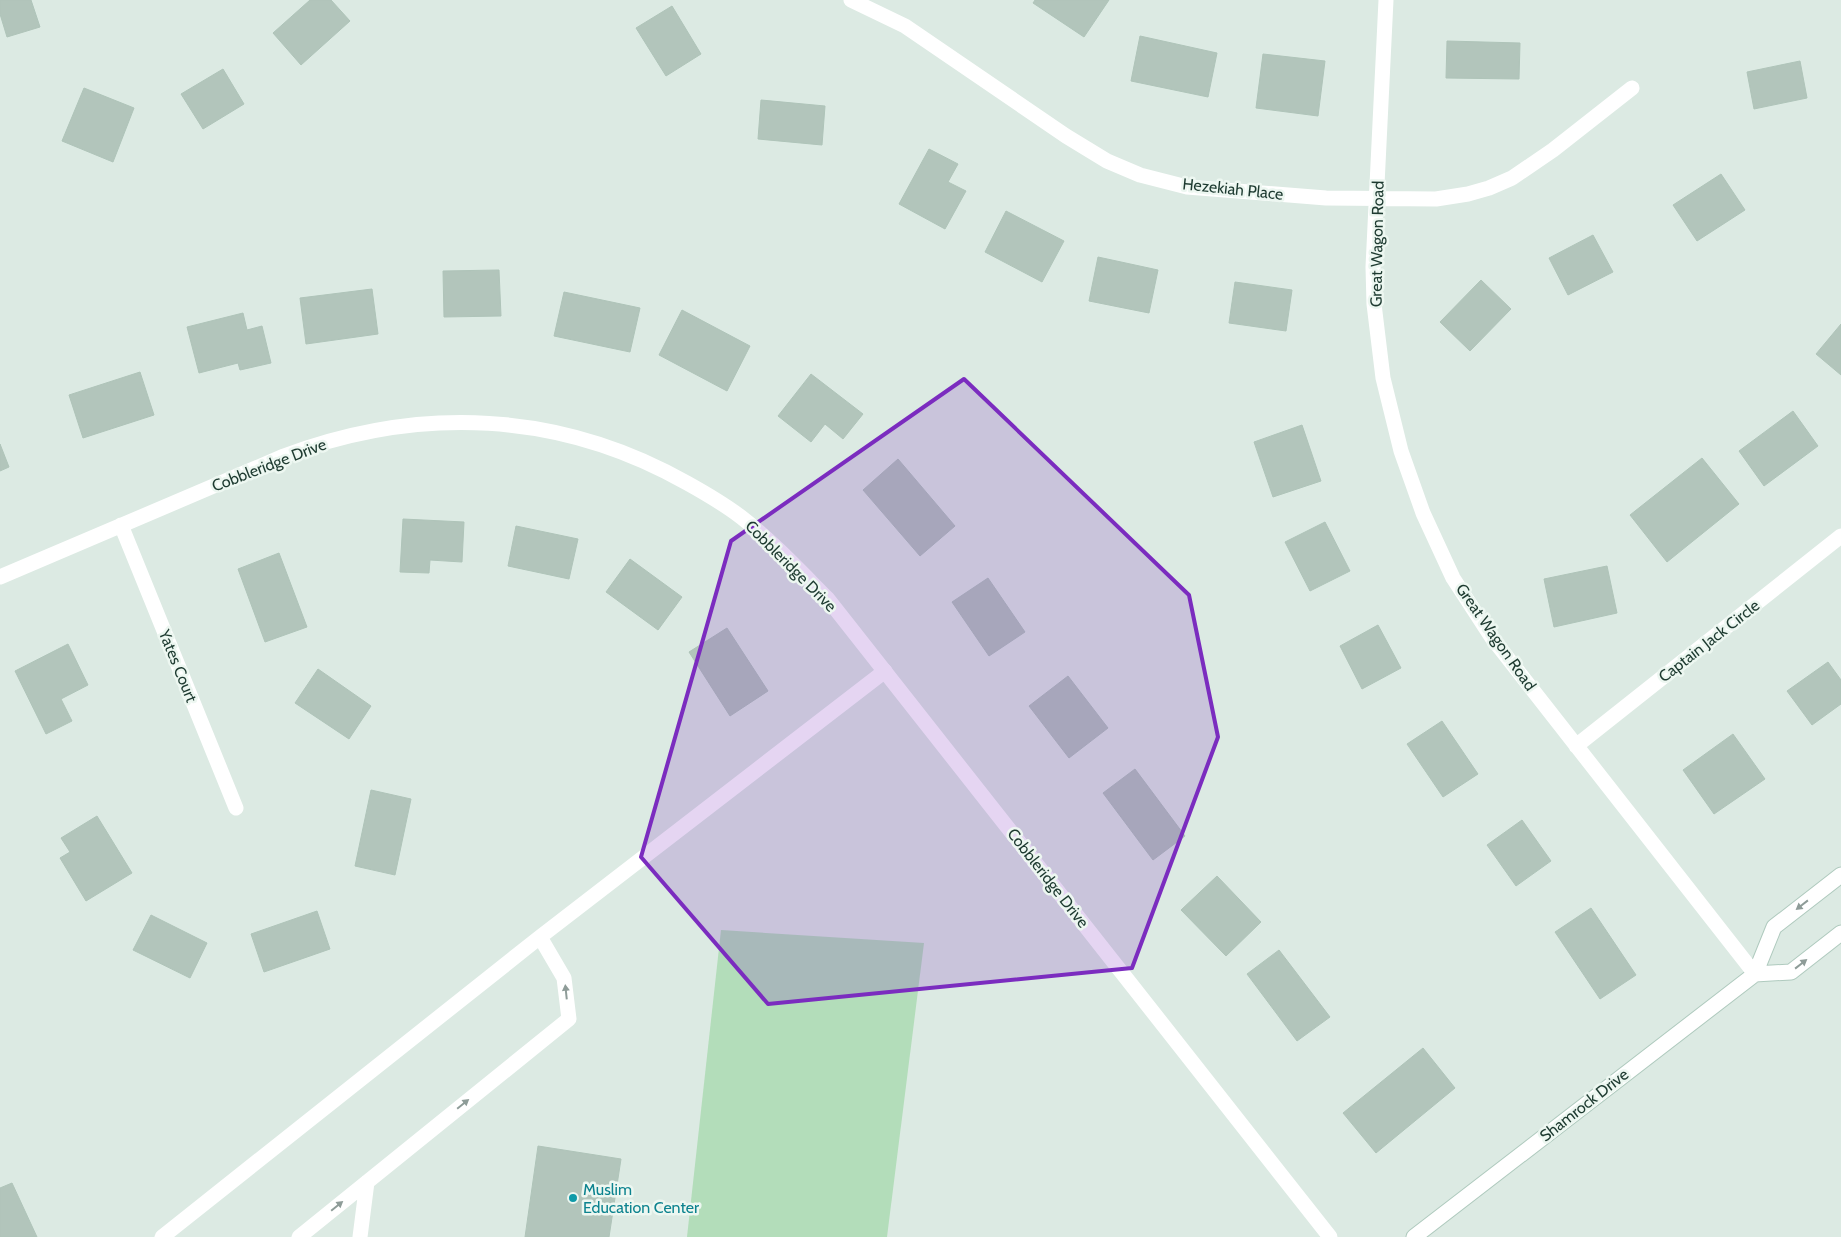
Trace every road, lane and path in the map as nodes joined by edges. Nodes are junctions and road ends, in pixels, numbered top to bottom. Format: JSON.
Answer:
{"nodes":[{"id":1,"x":852,"y":0,"type":"edge"},
{"id":2,"x":1386,"y":0,"type":"edge"},
{"id":3,"x":1632,"y":88,"type":"dead end"},
{"id":4,"x":1376,"y":198,"type":"junction"},
{"id":5,"x":121,"y":525,"type":"junction"},
{"id":6,"x":1841,"y":536,"type":"edge"},
{"id":7,"x":0,"y":577,"type":"edge"},
{"id":8,"x":884,"y":671,"type":"junction"},
{"id":9,"x":1576,"y":746,"type":"junction"},
{"id":10,"x":236,"y":808,"type":"dead end"},
{"id":11,"x":1841,"y":875,"type":"edge"},
{"id":12,"x":1841,"y":933,"type":"edge"},
{"id":13,"x":540,"y":937,"type":"junction"},
{"id":14,"x":1755,"y":974,"type":"junction"},
{"id":15,"x":366,"y":1182,"type":"junction"},
{"id":16,"x":162,"y":1237,"type":"edge"},
{"id":17,"x":299,"y":1237,"type":"edge"},
{"id":18,"x":360,"y":1237,"type":"edge"},
{"id":19,"x":1330,"y":1237,"type":"edge"},
{"id":20,"x":1414,"y":1237,"type":"edge"}],
"edges":[{"from":1,"to":4,"type":"street","name":"Hezekiah Place"},
{"from":2,"to":4,"type":"street","name":"Great Wagon Road"},
{"from":3,"to":4,"type":"street","name":"Hezekiah Place"},
{"from":4,"to":9,"type":"street","name":"Great Wagon Road"},
{"from":5,"to":7,"type":"street","name":"Cobbleridge Drive"},
{"from":5,"to":8,"type":"street","name":"Cobbleridge Drive"},
{"from":5,"to":10,"type":"street","name":"Yates Court"},
{"from":6,"to":9,"type":"street","name":"Captain Jack Circle"},
{"from":8,"to":13,"type":"street"},
{"from":8,"to":19,"type":"street","name":"Cobbleridge Drive"},
{"from":9,"to":14,"type":"street","name":"Great Wagon Road"},
{"from":11,"to":14,"type":"street","one_way":true},
{"from":14,"to":12,"type":"street","one_way":true},
{"from":15,"to":13,"type":"street","one_way":true},
{"from":13,"to":16,"type":"street"},
{"from":14,"to":20,"type":"street","name":"Shamrock Drive"},
{"from":17,"to":15,"type":"street","one_way":true},
{"from":15,"to":18,"type":"street"}]}
